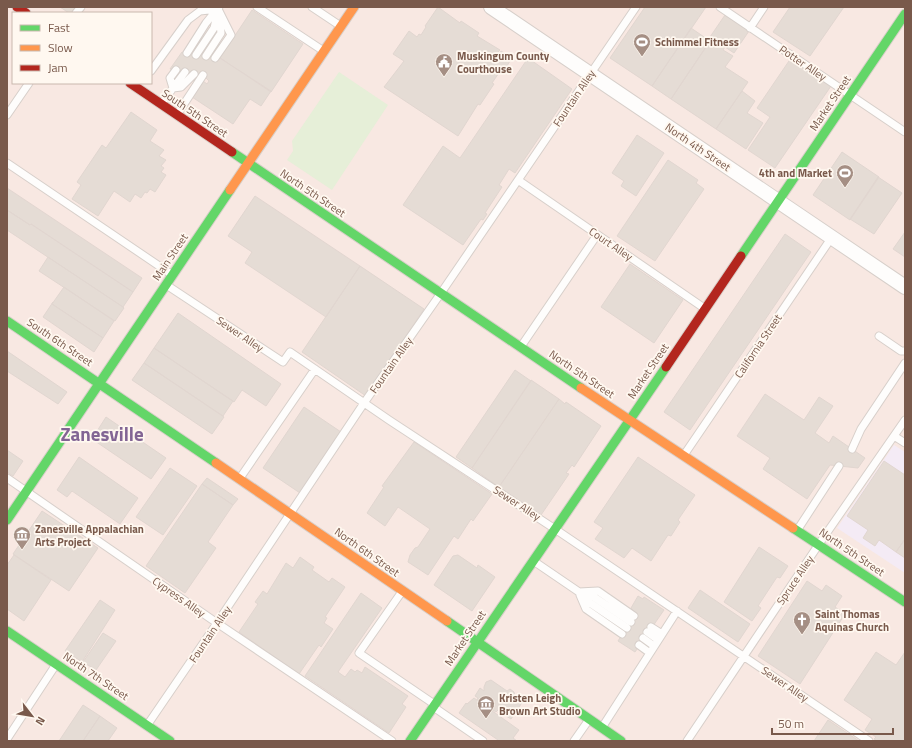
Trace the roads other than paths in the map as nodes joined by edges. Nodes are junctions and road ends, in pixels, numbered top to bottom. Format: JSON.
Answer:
{"nodes":[{"id":1,"x":257,"y":7,"type":"edge"},
{"id":2,"x":312,"y":7,"type":"edge"},
{"id":3,"x":354,"y":7,"type":"edge"},
{"id":4,"x":491,"y":7,"type":"edge"},
{"id":5,"x":636,"y":7,"type":"edge"},
{"id":6,"x":720,"y":7,"type":"edge"},
{"id":7,"x":764,"y":7,"type":"edge"},
{"id":8,"x":219,"y":8,"type":"edge"},
{"id":9,"x":905,"y":14,"type":"edge"},
{"id":10,"x":341,"y":26,"type":"junction"},
{"id":11,"x":750,"y":28,"type":"junction"},
{"id":12,"x":324,"y":51,"type":"junction"},
{"id":13,"x":187,"y":53,"type":"dead end"},
{"id":14,"x":196,"y":55,"type":"dead end"},
{"id":15,"x":206,"y":56,"type":"dead end"},
{"id":16,"x":215,"y":58,"type":"dead end"},
{"id":17,"x":152,"y":70,"type":"edge"},
{"id":18,"x":176,"y":70,"type":"dead end"},
{"id":19,"x":185,"y":72,"type":"dead end"},
{"id":20,"x":194,"y":74,"type":"dead end"},
{"id":21,"x":590,"y":74,"type":"junction"},
{"id":22,"x":203,"y":76,"type":"dead end"},
{"id":23,"x":28,"y":84,"type":"edge"},
{"id":24,"x":141,"y":86,"type":"edge"},
{"id":25,"x":173,"y":88,"type":"junction"},
{"id":26,"x":850,"y":95,"type":"junction"},
{"id":27,"x":162,"y":105,"type":"junction"},
{"id":28,"x":7,"y":115,"type":"edge"},
{"id":29,"x":177,"y":115,"type":"junction"},
{"id":30,"x":905,"y":132,"type":"edge"},
{"id":31,"x":7,"y":163,"type":"edge"},
{"id":32,"x":247,"y":163,"type":"junction"},
{"id":33,"x":518,"y":180,"type":"junction"},
{"id":34,"x":778,"y":201,"type":"junction"},
{"id":35,"x":597,"y":235,"type":"junction"},
{"id":36,"x":832,"y":237,"type":"junction"},
{"id":37,"x":173,"y":275,"type":"junction"},
{"id":38,"x":166,"y":285,"type":"junction"},
{"id":39,"x":905,"y":287,"type":"edge"},
{"id":40,"x":441,"y":293,"type":"junction"},
{"id":41,"x":704,"y":308,"type":"junction"},
{"id":42,"x":7,"y":321,"type":"edge"},
{"id":43,"x":879,"y":336,"type":"dead end"},
{"id":44,"x":521,"y":347,"type":"junction"},
{"id":45,"x":905,"y":351,"type":"edge"},
{"id":46,"x":905,"y":363,"type":"edge"},
{"id":47,"x":315,"y":369,"type":"junction"},
{"id":48,"x":100,"y":383,"type":"junction"},
{"id":49,"x":364,"y":403,"type":"junction"},
{"id":50,"x":629,"y":420,"type":"junction"},
{"id":51,"x":905,"y":420,"type":"edge"},
{"id":52,"x":894,"y":436,"type":"junction"},
{"id":53,"x":905,"y":443,"type":"edge"},
{"id":54,"x":852,"y":449,"type":"dead end"},
{"id":55,"x":684,"y":455,"type":"junction"},
{"id":56,"x":839,"y":466,"type":"dead end"},
{"id":57,"x":7,"y":478,"type":"edge"},
{"id":58,"x":239,"y":480,"type":"junction"},
{"id":59,"x":26,"y":491,"type":"junction"},
{"id":60,"x":290,"y":514,"type":"junction"},
{"id":61,"x":7,"y":520,"type":"edge"},
{"id":62,"x":555,"y":528,"type":"junction"},
{"id":63,"x":797,"y":530,"type":"junction"},
{"id":64,"x":819,"y":544,"type":"junction"},
{"id":65,"x":533,"y":561,"type":"junction"},
{"id":66,"x":402,"y":591,"type":"junction"},
{"id":67,"x":578,"y":592,"type":"junction"},
{"id":68,"x":905,"y":602,"type":"edge"},
{"id":69,"x":677,"y":611,"type":"junction"},
{"id":70,"x":217,"y":623,"type":"junction"},
{"id":71,"x":7,"y":631,"type":"edge"},
{"id":72,"x":622,"y":634,"type":"dead end"},
{"id":73,"x":658,"y":640,"type":"junction"},
{"id":74,"x":477,"y":642,"type":"junction"},
{"id":75,"x":639,"y":645,"type":"dead end"},
{"id":76,"x":650,"y":653,"type":"junction"},
{"id":77,"x":744,"y":656,"type":"junction"},
{"id":78,"x":57,"y":664,"type":"junction"},
{"id":79,"x":434,"y":706,"type":"junction"},
{"id":80,"x":590,"y":719,"type":"junction"},
{"id":81,"x":150,"y":727,"type":"junction"},
{"id":82,"x":602,"y":727,"type":"junction"},
{"id":83,"x":7,"y":739,"type":"edge"},
{"id":84,"x":145,"y":741,"type":"edge"},
{"id":85,"x":170,"y":741,"type":"edge"},
{"id":86,"x":392,"y":741,"type":"edge"},
{"id":87,"x":410,"y":741,"type":"edge"},
{"id":88,"x":483,"y":741,"type":"edge"},
{"id":89,"x":574,"y":741,"type":"edge"},
{"id":90,"x":620,"y":741,"type":"edge"},
{"id":91,"x":687,"y":741,"type":"edge"},
{"id":92,"x":869,"y":741,"type":"edge"}],
"edges":[{"from":1,"to":12,"type":"lane"},
{"from":2,"to":10,"type":"lane"},
{"from":3,"to":10,"type":"main road","name":"Main Street"},
{"from":4,"to":21,"type":"street","name":"North 4th Street"},
{"from":5,"to":21,"type":"lane","name":"Fountain Alley"},
{"from":6,"to":11,"type":"lane","name":"Potter Alley"},
{"from":7,"to":11,"type":"lane"},
{"from":8,"to":13,"type":"lane"},
{"from":8,"to":14,"type":"lane"},
{"from":8,"to":15,"type":"lane"},
{"from":8,"to":16,"type":"lane"},
{"from":8,"to":17,"type":"lane"},
{"from":9,"to":26,"type":"main road","name":"Market Street"},
{"from":10,"to":12,"type":"main road","name":"Main Street"},
{"from":11,"to":26,"type":"lane","name":"Potter Alley"},
{"from":12,"to":32,"type":"main road","name":"Main Street"},
{"from":18,"to":25,"type":"lane"},
{"from":19,"to":25,"type":"lane"},
{"from":20,"to":25,"type":"lane"},
{"from":21,"to":33,"type":"lane","name":"Fountain Alley"},
{"from":21,"to":34,"type":"street","name":"North 4th Street"},
{"from":22,"to":29,"type":"lane"},
{"from":23,"to":28,"type":"lane"},
{"from":24,"to":27,"type":"main road","name":"South 5th Street"},
{"from":25,"to":27,"type":"lane"},
{"from":26,"to":30,"type":"lane","name":"Potter Alley"},
{"from":26,"to":34,"type":"main road","name":"Market Street"},
{"from":27,"to":29,"type":"main road","name":"South 5th Street"},
{"from":29,"to":32,"type":"main road","name":"South 5th Street"},
{"from":31,"to":37,"type":"lane"},
{"from":32,"to":37,"type":"main road","name":"Main Street"},
{"from":32,"to":40,"type":"main road","name":"North 5th Street"},
{"from":33,"to":35,"type":"lane","name":"Court Alley"},
{"from":33,"to":40,"type":"lane","name":"Fountain Alley"},
{"from":34,"to":36,"type":"street","name":"North 4th Street"},
{"from":34,"to":41,"type":"main road","name":"Market Street"},
{"from":35,"to":41,"type":"lane","name":"Court Alley"},
{"from":35,"to":44,"type":"lane"},
{"from":36,"to":39,"type":"street","name":"North 4th Street"},
{"from":36,"to":55,"type":"lane","name":"California Street"},
{"from":37,"to":38,"type":"main road","name":"Main Street"},
{"from":38,"to":47,"type":"lane","name":"Sewer Alley"},
{"from":38,"to":48,"type":"main road","name":"Main Street"},
{"from":40,"to":44,"type":"main road","name":"North 5th Street"},
{"from":40,"to":49,"type":"lane","name":"Fountain Alley"},
{"from":41,"to":50,"type":"main road","name":"Market Street"},
{"from":42,"to":48,"type":"main road","name":"South 6th Street"},
{"from":43,"to":45,"type":"lane"},
{"from":44,"to":50,"type":"main road","name":"North 5th Street"},
{"from":46,"to":54,"type":"lane"},
{"from":47,"to":49,"type":"lane","name":"Sewer Alley"},
{"from":47,"to":58,"type":"lane"},
{"from":48,"to":58,"type":"main road","name":"North 6th Street"},
{"from":48,"to":59,"type":"main road","name":"Main Street"},
{"from":49,"to":60,"type":"lane","name":"Fountain Alley"},
{"from":49,"to":62,"type":"lane","name":"Sewer Alley"},
{"from":50,"to":55,"type":"main road","name":"North 5th Street"},
{"from":50,"to":62,"type":"main road","name":"Market Street"},
{"from":51,"to":52,"type":"lane","name":"Spruce Alley"},
{"from":52,"to":53,"type":"lane"},
{"from":52,"to":64,"type":"lane","name":"Spruce Alley"},
{"from":55,"to":63,"type":"main road","name":"North 5th Street"},
{"from":56,"to":63,"type":"lane"},
{"from":57,"to":59,"type":"lane","name":"Cypress Alley"},
{"from":58,"to":60,"type":"main road","name":"North 6th Street"},
{"from":59,"to":61,"type":"main road","name":"Main Street"},
{"from":59,"to":70,"type":"lane","name":"Cypress Alley"},
{"from":60,"to":66,"type":"main road","name":"North 6th Street"},
{"from":60,"to":70,"type":"lane","name":"Fountain Alley"},
{"from":62,"to":65,"type":"main road","name":"Market Street"},
{"from":62,"to":69,"type":"lane","name":"Sewer Alley"},
{"from":63,"to":64,"type":"main road","name":"North 5th Street"},
{"from":64,"to":68,"type":"main road","name":"North 5th Street"},
{"from":64,"to":77,"type":"lane","name":"Spruce Alley"},
{"from":65,"to":67,"type":"lane"},
{"from":65,"to":74,"type":"main road","name":"Market Street"},
{"from":66,"to":74,"type":"main road","name":"North 6th Street"},
{"from":66,"to":79,"type":"lane"},
{"from":67,"to":67,"type":"lane"},
{"from":67,"to":72,"type":"lane"},
{"from":69,"to":73,"type":"lane"},
{"from":69,"to":77,"type":"lane","name":"Sewer Alley"},
{"from":70,"to":81,"type":"lane","name":"Fountain Alley"},
{"from":70,"to":86,"type":"lane","name":"Cypress Alley"},
{"from":71,"to":78,"type":"main road","name":"North 7th Street"},
{"from":73,"to":73,"type":"lane"},
{"from":73,"to":76,"type":"lane"},
{"from":74,"to":79,"type":"main road","name":"Market Street"},
{"from":74,"to":80,"type":"main road","name":"North 6th Street"},
{"from":75,"to":76,"type":"lane"},
{"from":76,"to":82,"type":"lane"},
{"from":77,"to":91,"type":"lane","name":"Spruce Alley"},
{"from":77,"to":92,"type":"lane","name":"Sewer Alley"},
{"from":78,"to":81,"type":"main road","name":"North 7th Street"},
{"from":78,"to":83,"type":"lane"},
{"from":79,"to":87,"type":"main road","name":"Market Street"},
{"from":79,"to":88,"type":"lane"},
{"from":80,"to":82,"type":"main road","name":"North 6th Street"},
{"from":80,"to":89,"type":"lane"},
{"from":81,"to":84,"type":"street"},
{"from":81,"to":85,"type":"main road","name":"North 7th Street"},
{"from":82,"to":90,"type":"main road","name":"North 6th Street"}]}
